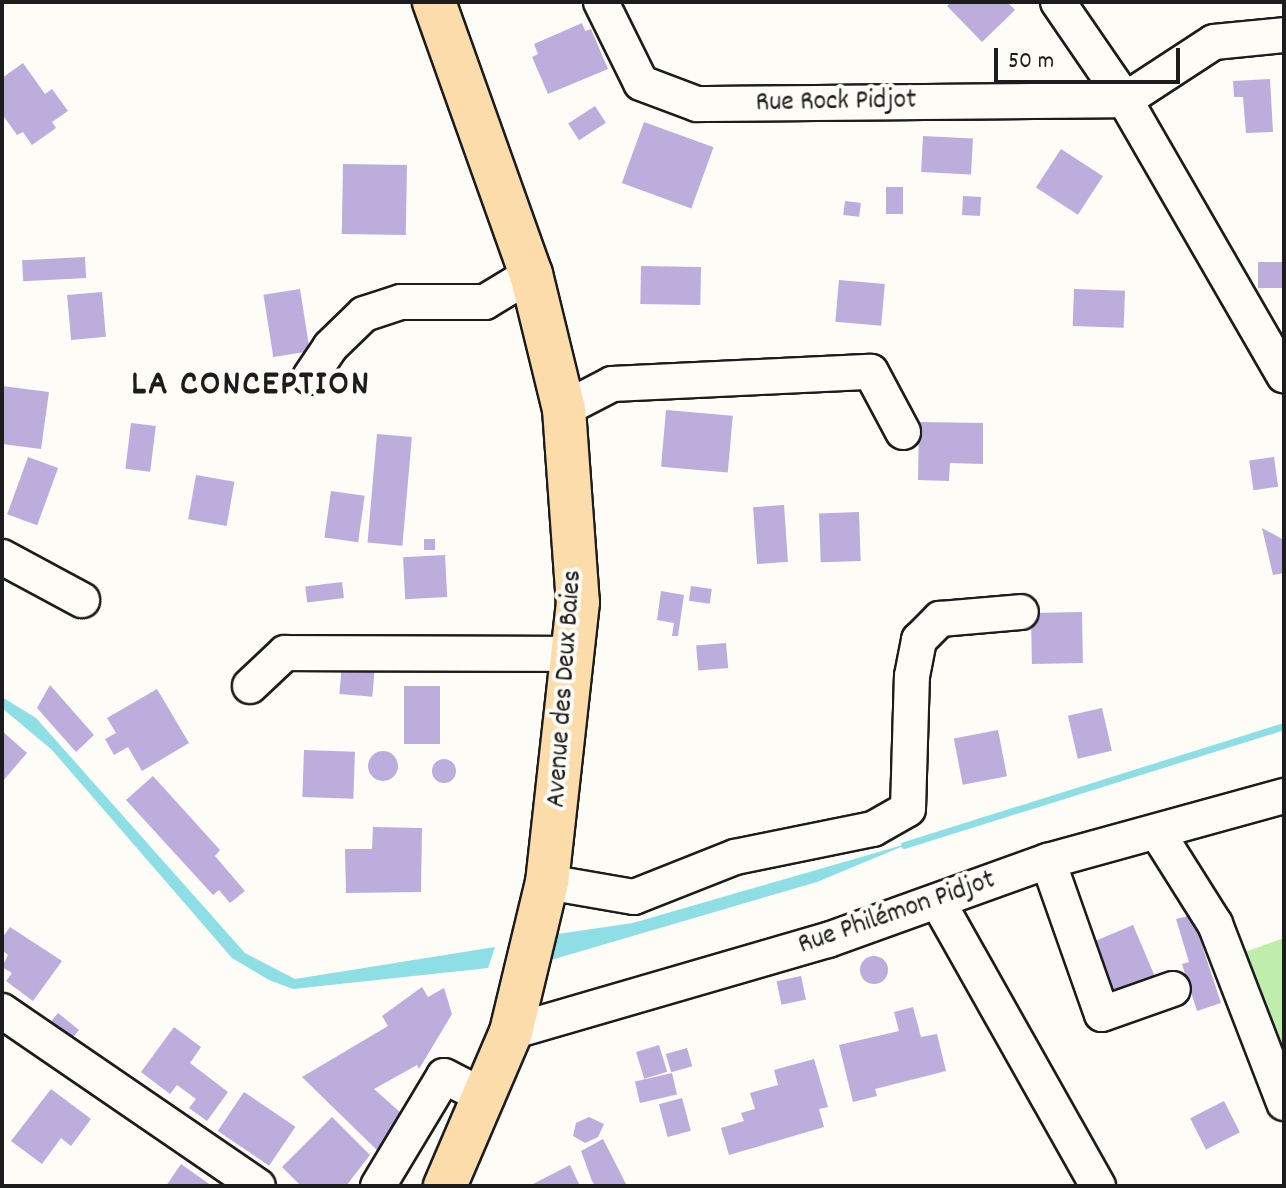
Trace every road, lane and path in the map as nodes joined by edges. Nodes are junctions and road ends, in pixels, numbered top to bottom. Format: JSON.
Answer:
{"nodes":[{"id":1,"x":434,"y":2,"type":"edge"},
{"id":2,"x":601,"y":2,"type":"edge"},
{"id":3,"x":1058,"y":2,"type":"edge"},
{"id":4,"x":1284,"y":35,"type":"edge"},
{"id":5,"x":1125,"y":100,"type":"junction"},
{"id":6,"x":531,"y":274,"type":"junction"},
{"id":7,"x":1284,"y":375,"type":"edge"},
{"id":8,"x":310,"y":377,"type":"dead end"},
{"id":9,"x":564,"y":409,"type":"junction"},
{"id":10,"x":903,"y":432,"type":"dead end"},
{"id":11,"x":2,"y":557,"type":"edge"},
{"id":12,"x":82,"y":600,"type":"dead end"},
{"id":13,"x":1021,"y":612,"type":"dead end"},
{"id":14,"x":574,"y":654,"type":"junction"},
{"id":15,"x":250,"y":686,"type":"dead end"},
{"id":16,"x":1284,"y":796,"type":"edge"},
{"id":17,"x":1157,"y":832,"type":"junction"},
{"id":18,"x":1048,"y":861,"type":"junction"},
{"id":19,"x":547,"y":882,"type":"junction"},
{"id":20,"x":938,"y":902,"type":"junction"},
{"id":21,"x":1173,"y":989,"type":"dead end"},
{"id":22,"x":2,"y":1011,"type":"edge"},
{"id":23,"x":511,"y":1032,"type":"junction"},
{"id":24,"x":487,"y":1098,"type":"junction"},
{"id":25,"x":1284,"y":1103,"type":"edge"},
{"id":26,"x":258,"y":1186,"type":"edge"},
{"id":27,"x":378,"y":1186,"type":"edge"},
{"id":28,"x":445,"y":1186,"type":"edge"},
{"id":29,"x":1098,"y":1186,"type":"edge"}],
"edges":[{"from":1,"to":6,"type":"main road","name":"Avenue des Deux Baies"},
{"from":2,"to":5,"type":"street","name":"Rue Rock Pidjot"},
{"from":3,"to":5,"type":"street"},
{"from":4,"to":5,"type":"street"},
{"from":5,"to":7,"type":"street"},
{"from":6,"to":8,"type":"street"},
{"from":6,"to":9,"type":"main road","name":"Avenue des Deux Baies"},
{"from":9,"to":10,"type":"street"},
{"from":9,"to":14,"type":"main road","name":"Avenue des Deux Baies"},
{"from":11,"to":12,"type":"street"},
{"from":13,"to":19,"type":"street"},
{"from":14,"to":15,"type":"street"},
{"from":14,"to":19,"type":"main road","name":"Avenue des Deux Baies"},
{"from":16,"to":17,"type":"street","name":"Rue Philémon Pidjot"},
{"from":17,"to":18,"type":"street","name":"Rue Philémon Pidjot"},
{"from":17,"to":25,"type":"street"},
{"from":18,"to":20,"type":"street","name":"Rue Philémon Pidjot"},
{"from":18,"to":21,"type":"street"},
{"from":19,"to":23,"type":"main road","name":"Avenue des Deux Baies"},
{"from":20,"to":23,"type":"street","name":"Rue Philémon Pidjot"},
{"from":20,"to":29,"type":"street"},
{"from":22,"to":26,"type":"street"},
{"from":23,"to":24,"type":"main road","name":"Avenue des Deux Baies"},
{"from":24,"to":27,"type":"street"},
{"from":24,"to":28,"type":"main road","name":"Avenue des Deux Baies"}]}
